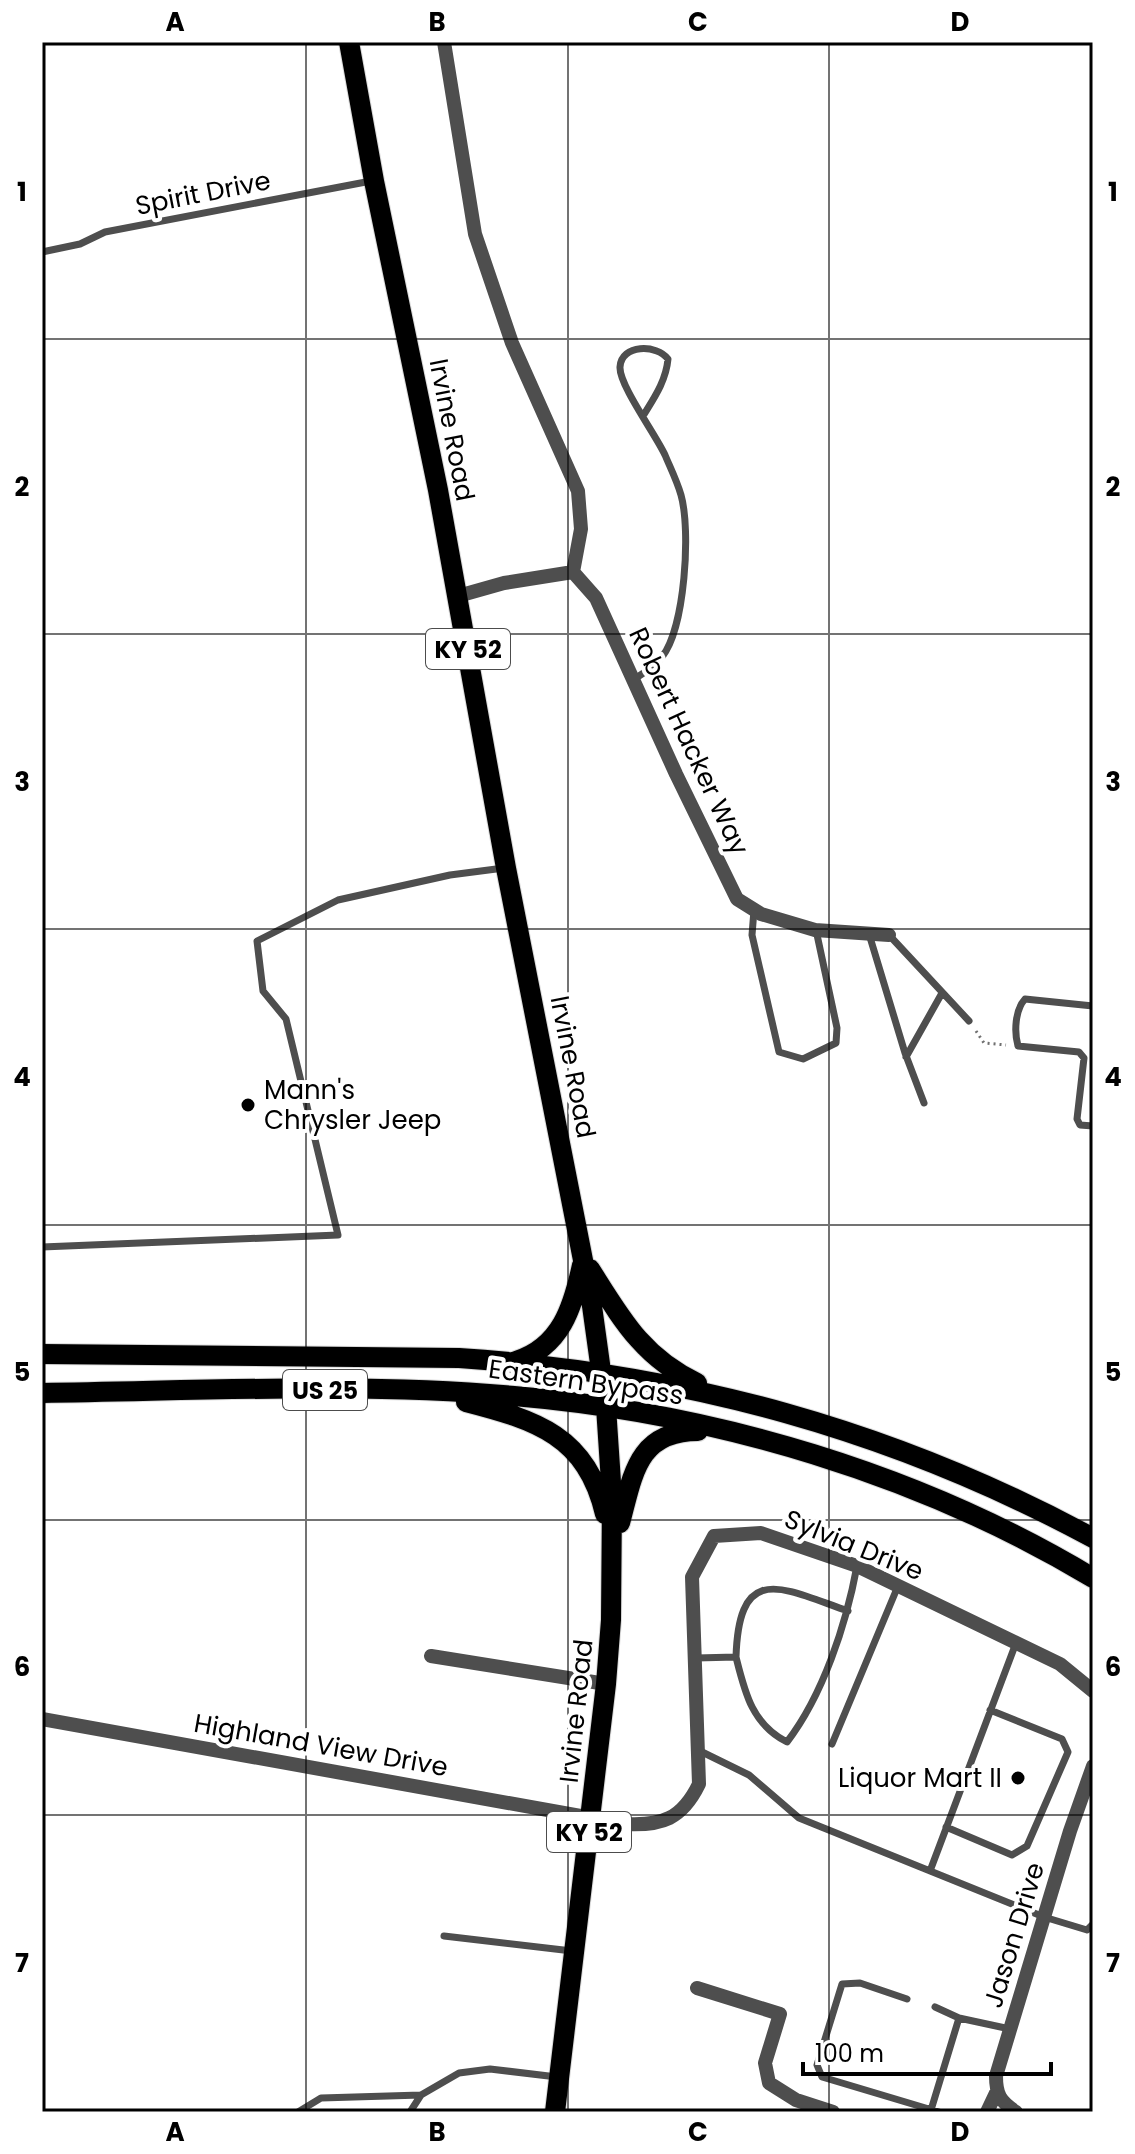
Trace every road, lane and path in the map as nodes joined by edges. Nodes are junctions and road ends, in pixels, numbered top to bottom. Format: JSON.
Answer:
{"nodes":[{"id":1,"x":349,"y":42,"type":"edge"},
{"id":2,"x":444,"y":42,"type":"edge"},
{"id":3,"x":374,"y":181,"type":"junction"},
{"id":4,"x":42,"y":252,"type":"edge"},
{"id":5,"x":643,"y":416,"type":"junction"},
{"id":6,"x":573,"y":572,"type":"junction"},
{"id":7,"x":458,"y":596,"type":"junction"},
{"id":8,"x":633,"y":680,"type":"junction"},
{"id":9,"x":506,"y":868,"type":"junction"},
{"id":10,"x":754,"y":910,"type":"junction"},
{"id":11,"x":815,"y":930,"type":"junction"},
{"id":12,"x":869,"y":934,"type":"junction"},
{"id":13,"x":889,"y":935,"type":"joint"},
{"id":14,"x":942,"y":993,"type":"junction"},
{"id":15,"x":1093,"y":1006,"type":"edge"},
{"id":16,"x":969,"y":1021,"type":"joint"},
{"id":17,"x":1018,"y":1046,"type":"junction"},
{"id":18,"x":906,"y":1057,"type":"junction"},
{"id":19,"x":924,"y":1103,"type":"dead end"},
{"id":20,"x":1093,"y":1126,"type":"edge"},
{"id":21,"x":42,"y":1247,"type":"edge"},
{"id":22,"x":583,"y":1257,"type":"junction"},
{"id":23,"x":42,"y":1354,"type":"edge"},
{"id":24,"x":515,"y":1362,"type":"junction"},
{"id":25,"x":602,"y":1372,"type":"junction"},
{"id":26,"x":419,"y":1390,"type":"junction"},
{"id":27,"x":42,"y":1393,"type":"edge"},
{"id":28,"x":722,"y":1396,"type":"junction"},
{"id":29,"x":606,"y":1407,"type":"junction"},
{"id":30,"x":727,"y":1431,"type":"junction"},
{"id":31,"x":1093,"y":1538,"type":"edge"},
{"id":32,"x":613,"y":1550,"type":"junction"},
{"id":33,"x":857,"y":1566,"type":"junction"},
{"id":34,"x":1093,"y":1578,"type":"edge"},
{"id":35,"x":898,"y":1586,"type":"junction"},
{"id":36,"x":848,"y":1611,"type":"junction"},
{"id":37,"x":1016,"y":1643,"type":"junction"},
{"id":38,"x":431,"y":1656,"type":"dead end"},
{"id":39,"x":736,"y":1657,"type":"junction"},
{"id":40,"x":696,"y":1658,"type":"junction"},
{"id":41,"x":606,"y":1684,"type":"junction"},
{"id":42,"x":1093,"y":1691,"type":"edge"},
{"id":43,"x":990,"y":1710,"type":"junction"},
{"id":44,"x":42,"y":1719,"type":"edge"},
{"id":45,"x":832,"y":1744,"type":"dead end"},
{"id":46,"x":700,"y":1751,"type":"junction"},
{"id":47,"x":1093,"y":1766,"type":"edge"},
{"id":48,"x":591,"y":1818,"type":"junction"},
{"id":49,"x":946,"y":1827,"type":"junction"},
{"id":50,"x":930,"y":1871,"type":"junction"},
{"id":51,"x":1044,"y":1917,"type":"junction"},
{"id":52,"x":1093,"y":1924,"type":"edge"},
{"id":53,"x":444,"y":1936,"type":"dead end"},
{"id":54,"x":574,"y":1952,"type":"junction"},
{"id":55,"x":697,"y":1988,"type":"dead end"},
{"id":56,"x":907,"y":1999,"type":"dead end"},
{"id":57,"x":935,"y":2007,"type":"dead end"},
{"id":58,"x":959,"y":2018,"type":"junction"},
{"id":59,"x":1010,"y":2029,"type":"junction"},
{"id":60,"x":559,"y":2077,"type":"junction"},
{"id":61,"x":996,"y":2093,"type":"junction"},
{"id":62,"x":421,"y":2095,"type":"junction"},
{"id":63,"x":935,"y":2111,"type":"edge"},
{"id":64,"x":298,"y":2112,"type":"edge"},
{"id":65,"x":410,"y":2112,"type":"edge"},
{"id":66,"x":555,"y":2112,"type":"edge"},
{"id":67,"x":833,"y":2112,"type":"edge"},
{"id":68,"x":987,"y":2112,"type":"edge"},
{"id":69,"x":1016,"y":2112,"type":"edge"}],
"edges":[{"from":1,"to":3,"type":"main road","name":"Irvine Road","number":"KY 52"},
{"from":2,"to":6,"type":"street"},
{"from":3,"to":4,"type":"lane","name":"Spirit Drive"},
{"from":3,"to":7,"type":"main road","name":"Irvine Road","number":"KY 52"},
{"from":5,"to":5,"type":"lane"},
{"from":5,"to":8,"type":"lane"},
{"from":6,"to":7,"type":"street"},
{"from":6,"to":8,"type":"street","name":"Robert Hacker Way"},
{"from":7,"to":9,"type":"main road","name":"Irvine Road","number":"KY 52"},
{"from":8,"to":10,"type":"street","name":"Robert Hacker Way"},
{"from":9,"to":21,"type":"lane"},
{"from":9,"to":22,"type":"main road","name":"Irvine Road","number":"KY 52"},
{"from":10,"to":11,"type":"street","name":"Robert Hacker Way"},
{"from":10,"to":11,"type":"lane"},
{"from":11,"to":12,"type":"street","name":"Robert Hacker Way"},
{"from":12,"to":13,"type":"street","name":"Robert Hacker Way"},
{"from":12,"to":18,"type":"lane"},
{"from":13,"to":14,"type":"lane"},
{"from":14,"to":16,"type":"lane"},
{"from":14,"to":18,"type":"lane"},
{"from":15,"to":17,"type":"lane"},
{"from":16,"to":17,"type":"path"},
{"from":17,"to":20,"type":"lane"},
{"from":18,"to":19,"type":"lane"},
{"from":22,"to":24,"type":"main road"},
{"from":22,"to":25,"type":"main road","name":"Irvine Road","number":"KY 52"},
{"from":22,"to":28,"type":"main road"},
{"from":23,"to":24,"type":"main road","name":"Eastern Bypass","number":"US 25"},
{"from":24,"to":25,"type":"main road","name":"Eastern Bypass","number":"US 25"},
{"from":25,"to":28,"type":"main road","name":"Eastern Bypass","number":"US 25"},
{"from":25,"to":29,"type":"main road","name":"Irvine Road","number":"KY 52"},
{"from":26,"to":27,"type":"main road","name":"Eastern Bypass","number":"US 25"},
{"from":26,"to":29,"type":"main road","name":"Eastern Bypass","number":"US 25"},
{"from":26,"to":32,"type":"main road"},
{"from":28,"to":31,"type":"main road","name":"Eastern Bypass","number":"US 25"},
{"from":29,"to":30,"type":"main road","name":"Eastern Bypass","number":"US 25"},
{"from":29,"to":32,"type":"main road","name":"Irvine Road","number":"KY 52"},
{"from":30,"to":32,"type":"main road"},
{"from":30,"to":34,"type":"main road","name":"Eastern Bypass","number":"US 25"},
{"from":32,"to":41,"type":"main road","name":"Irvine Road","number":"KY 52"},
{"from":33,"to":35,"type":"street","name":"Sylvia Drive"},
{"from":33,"to":36,"type":"lane"},
{"from":33,"to":40,"type":"street","name":"Sylvia Drive"},
{"from":35,"to":37,"type":"street","name":"Sylvia Drive"},
{"from":35,"to":45,"type":"lane"},
{"from":36,"to":39,"type":"lane"},
{"from":36,"to":39,"type":"lane"},
{"from":37,"to":42,"type":"street","name":"Sylvia Drive"},
{"from":37,"to":43,"type":"lane"},
{"from":38,"to":41,"type":"street"},
{"from":39,"to":40,"type":"lane"},
{"from":40,"to":46,"type":"street","name":"Sylvia Drive"},
{"from":41,"to":48,"type":"main road","name":"Irvine Road","number":"KY 52"},
{"from":43,"to":49,"type":"lane"},
{"from":43,"to":49,"type":"lane"},
{"from":44,"to":48,"type":"street","name":"Highland View Drive"},
{"from":46,"to":48,"type":"street","name":"Sylvia Drive"},
{"from":46,"to":50,"type":"lane"},
{"from":47,"to":51,"type":"street","name":"Jason Drive"},
{"from":48,"to":54,"type":"main road","name":"Irvine Road","number":"KY 52"},
{"from":49,"to":50,"type":"lane"},
{"from":50,"to":51,"type":"lane"},
{"from":51,"to":52,"type":"lane"},
{"from":51,"to":59,"type":"street","name":"Jason Drive"},
{"from":53,"to":54,"type":"lane"},
{"from":54,"to":60,"type":"main road","name":"Irvine Road","number":"KY 52"},
{"from":55,"to":67,"type":"street"},
{"from":56,"to":63,"type":"lane"},
{"from":57,"to":58,"type":"lane"},
{"from":58,"to":59,"type":"lane"},
{"from":58,"to":63,"type":"lane"},
{"from":59,"to":61,"type":"street","name":"Jason Drive"},
{"from":60,"to":62,"type":"lane"},
{"from":60,"to":66,"type":"main road","name":"Irvine Road","number":"KY 52"},
{"from":61,"to":68,"type":"street","name":"Jason Drive"},
{"from":61,"to":69,"type":"street"},
{"from":62,"to":64,"type":"lane"},
{"from":62,"to":65,"type":"lane"}]}
